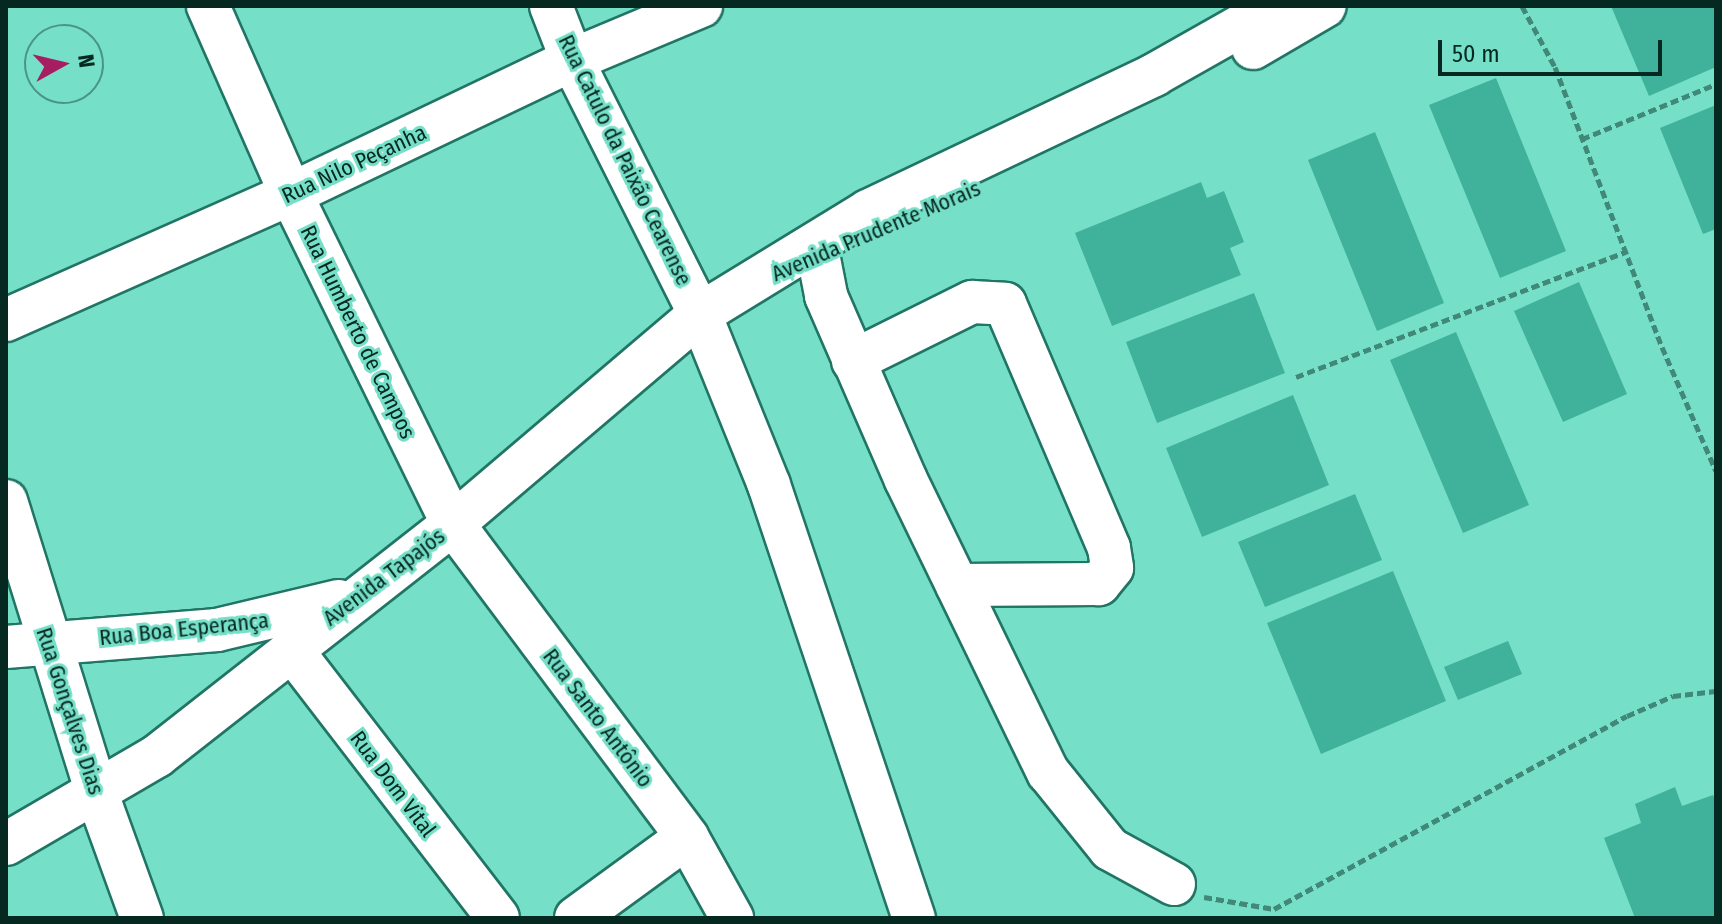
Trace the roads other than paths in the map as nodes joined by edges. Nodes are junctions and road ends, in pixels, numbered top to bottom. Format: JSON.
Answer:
{"nodes":[{"id":1,"x":208,"y":6,"type":"edge"},
{"id":2,"x":551,"y":6,"type":"edge"},
{"id":3,"x":701,"y":6,"type":"edge"},
{"id":4,"x":1276,"y":6,"type":"edge"},
{"id":5,"x":1325,"y":6,"type":"edge"},
{"id":6,"x":572,"y":60,"type":"junction"},
{"id":7,"x":291,"y":194,"type":"junction"},
{"id":8,"x":819,"y":259,"type":"junction"},
{"id":9,"x":746,"y":286,"type":"junction"},
{"id":10,"x":700,"y":314,"type":"junction"},
{"id":11,"x":6,"y":320,"type":"edge"},
{"id":12,"x":853,"y":361,"type":"junction"},
{"id":13,"x":6,"y":501,"type":"edge"},
{"id":14,"x":453,"y":524,"type":"junction"},
{"id":15,"x":957,"y":585,"type":"junction"},
{"id":16,"x":359,"y":595,"type":"junction"},
{"id":17,"x":48,"y":642,"type":"junction"},
{"id":18,"x":6,"y":647,"type":"edge"},
{"id":19,"x":291,"y":649,"type":"junction"},
{"id":20,"x":97,"y":794,"type":"junction"},
{"id":21,"x":687,"y":837,"type":"junction"},
{"id":22,"x":6,"y":844,"type":"edge"},
{"id":23,"x":1174,"y":884,"type":"road end"},
{"id":24,"x":142,"y":918,"type":"edge"},
{"id":25,"x":498,"y":918,"type":"edge"},
{"id":26,"x":576,"y":918,"type":"edge"},
{"id":27,"x":732,"y":918,"type":"edge"},
{"id":28,"x":914,"y":918,"type":"edge"}],
"edges":[{"from":1,"to":7,"type":"street","name":"Rua Humberto de Campos"},
{"from":2,"to":6,"type":"street","name":"Rua Catulo da Paixão Cearense"},
{"from":3,"to":6,"type":"street","name":"Rua Nilo Peçanha"},
{"from":4,"to":9,"type":"street","name":"Avenida Prudente Morais"},
{"from":5,"to":8,"type":"street","name":"Avenida Prudente Morais"},
{"from":6,"to":7,"type":"street","name":"Rua Nilo Peçanha"},
{"from":6,"to":10,"type":"street","name":"Rua Catulo da Paixão Cearense"},
{"from":7,"to":11,"type":"street","name":"Rua Nilo Peçanha"},
{"from":7,"to":14,"type":"street","name":"Rua Humberto de Campos"},
{"from":8,"to":9,"type":"street","name":"Avenida Prudente Morais"},
{"from":8,"to":12,"type":"street"},
{"from":9,"to":10,"type":"street","name":"Avenida Tapajós"},
{"from":10,"to":14,"type":"street","name":"Avenida Tapajós"},
{"from":10,"to":28,"type":"street","name":"Rua Catulo da Paixão Cearense"},
{"from":12,"to":15,"type":"street"},
{"from":12,"to":15,"type":"street"},
{"from":13,"to":17,"type":"street","name":"Rua Gonçalves Dias"},
{"from":14,"to":16,"type":"street","name":"Avenida Tapajós"},
{"from":14,"to":21,"type":"street","name":"Rua Santo Antônio"},
{"from":15,"to":23,"type":"street"},
{"from":16,"to":17,"type":"street","name":"Rua Boa Esperança"},
{"from":16,"to":19,"type":"street","name":"Avenida Tapajós"},
{"from":17,"to":18,"type":"street","name":"Rua Boa Esperança"},
{"from":17,"to":20,"type":"street","name":"Rua Gonçalves Dias"},
{"from":19,"to":20,"type":"street","name":"Avenida Tapajós"},
{"from":19,"to":25,"type":"street","name":"Rua Dom Vital"},
{"from":20,"to":22,"type":"street","name":"Avenida Tapajós"},
{"from":20,"to":24,"type":"street","name":"Rua Gonçalves Dias"},
{"from":21,"to":26,"type":"street"},
{"from":21,"to":27,"type":"street","name":"Rua Santo Antônio"}]}
